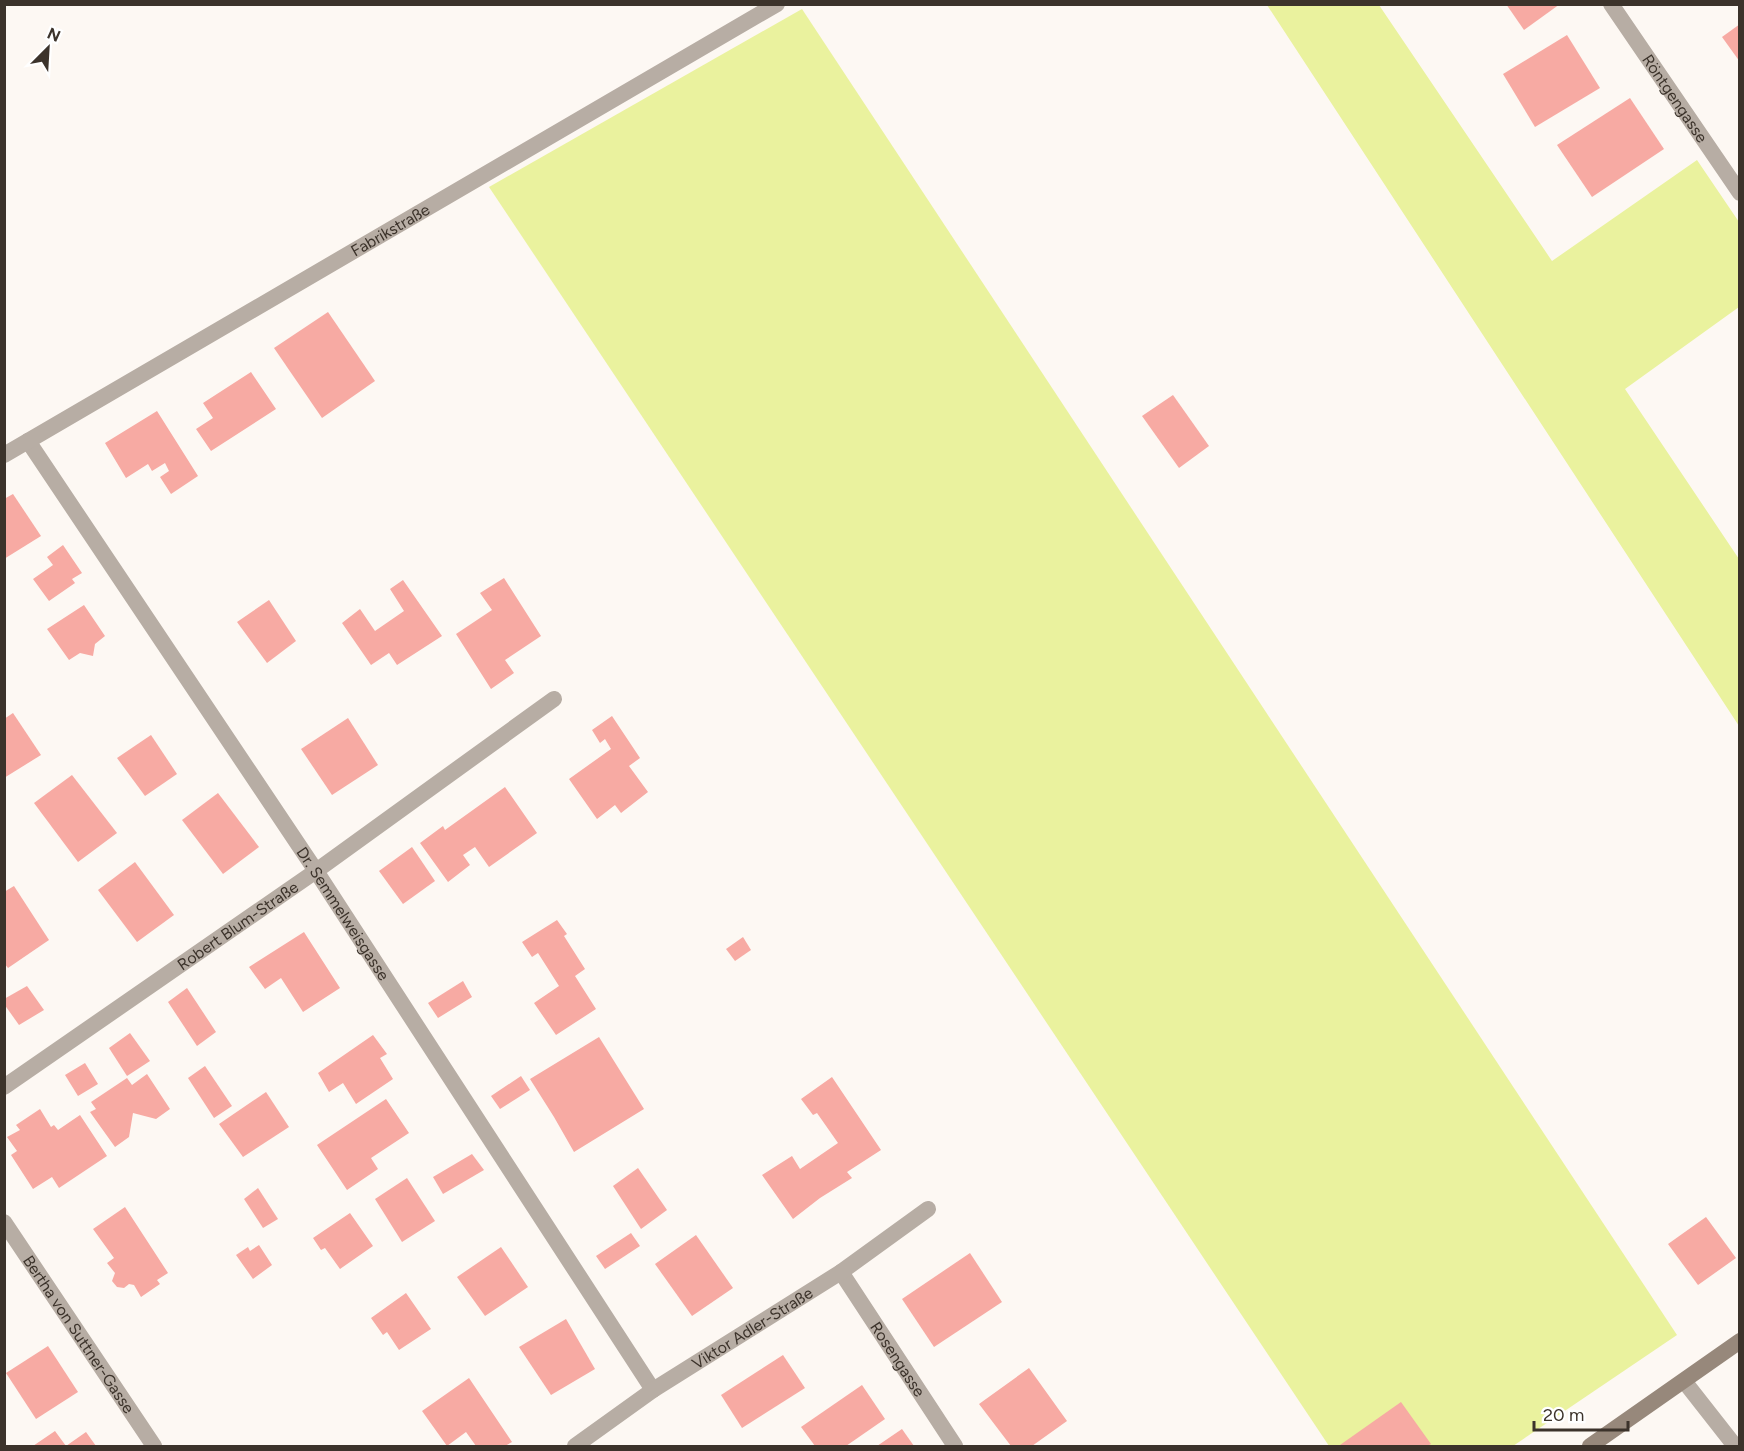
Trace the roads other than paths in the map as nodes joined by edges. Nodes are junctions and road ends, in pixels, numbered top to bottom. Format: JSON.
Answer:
{"nodes":[{"id":1,"x":777,"y":4,"type":"edge"},
{"id":2,"x":1611,"y":4,"type":"edge"},
{"id":3,"x":1740,"y":193,"type":"edge"},
{"id":4,"x":28,"y":441,"type":"junction"},
{"id":5,"x":4,"y":455,"type":"edge"},
{"id":6,"x":554,"y":699,"type":"dead end"},
{"id":7,"x":316,"y":871,"type":"junction"},
{"id":8,"x":4,"y":1087,"type":"edge"},
{"id":9,"x":928,"y":1209,"type":"dead end"},
{"id":10,"x":4,"y":1222,"type":"edge"},
{"id":11,"x":841,"y":1272,"type":"junction"},
{"id":12,"x":1740,"y":1341,"type":"edge"},
{"id":13,"x":1684,"y":1381,"type":"junction"},
{"id":14,"x":653,"y":1390,"type":"junction"},
{"id":15,"x":154,"y":1446,"type":"edge"},
{"id":16,"x":575,"y":1446,"type":"edge"},
{"id":17,"x":955,"y":1446,"type":"edge"},
{"id":18,"x":1590,"y":1446,"type":"edge"},
{"id":19,"x":1735,"y":1446,"type":"edge"}],
"edges":[{"from":1,"to":4,"type":"street","name":"Fabrikstraße"},
{"from":2,"to":3,"type":"street","name":"Röntgengasse"},
{"from":4,"to":5,"type":"street","name":"Fabrikstraße"},
{"from":4,"to":7,"type":"street","name":"Dr. Semmelweisgasse"},
{"from":6,"to":7,"type":"street","name":"Robert Blum-Straße"},
{"from":7,"to":8,"type":"street","name":"Robert Blum-Straße"},
{"from":7,"to":14,"type":"street","name":"Dr. Semmelweisgasse"},
{"from":9,"to":11,"type":"street","name":"Viktor Adler-Straße"},
{"from":10,"to":15,"type":"street","name":"Bertha von Suttner-Gasse"},
{"from":11,"to":14,"type":"street","name":"Viktor Adler-Straße"},
{"from":11,"to":17,"type":"street","name":"Rosengasse"},
{"from":12,"to":13,"type":"main road"},
{"from":13,"to":18,"type":"main road"},
{"from":13,"to":19,"type":"street"},
{"from":14,"to":16,"type":"street","name":"Viktor Adler-Straße"}]}
